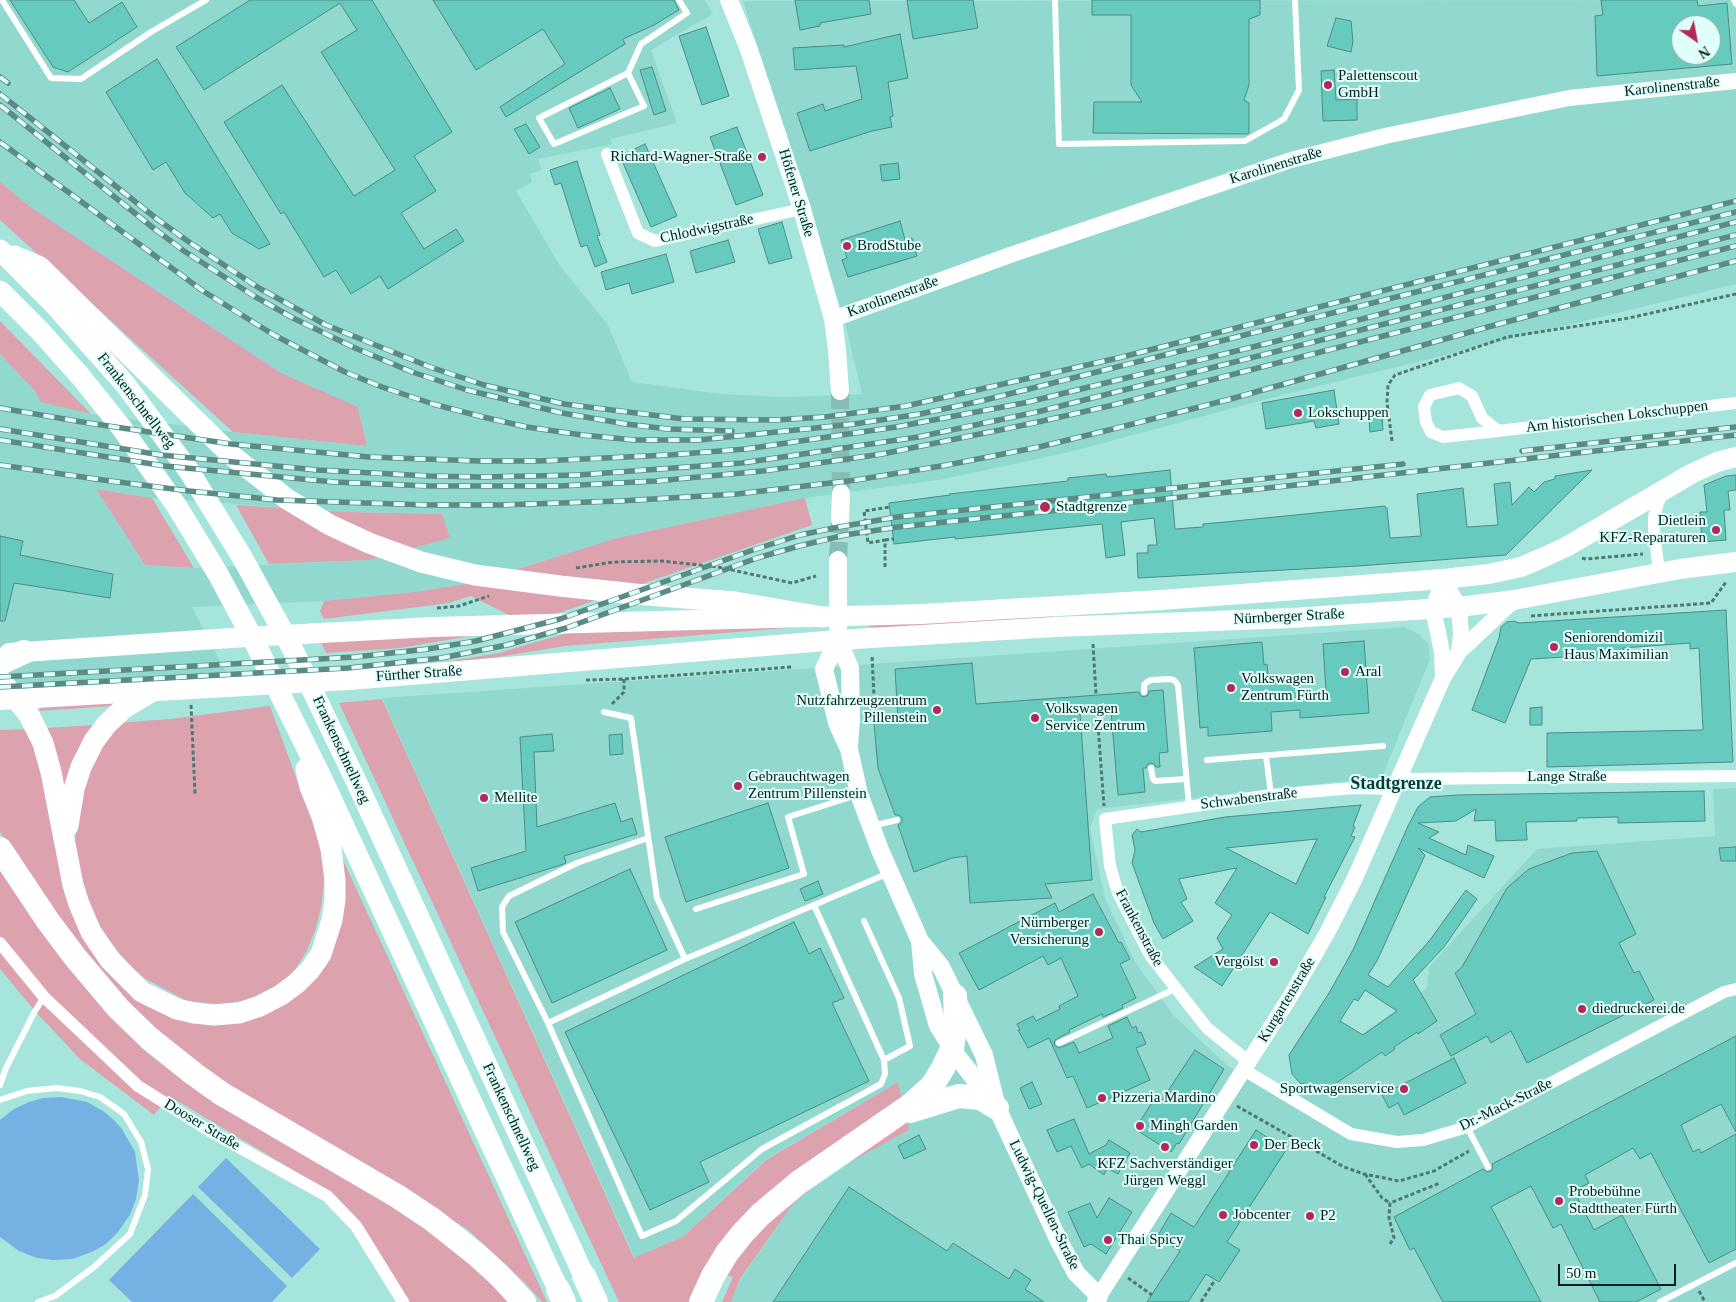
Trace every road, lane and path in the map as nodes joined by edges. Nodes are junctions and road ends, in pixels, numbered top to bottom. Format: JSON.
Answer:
{"nodes":[{"id":1,"x":2,"y":0,"type":"edge"},
{"id":2,"x":206,"y":0,"type":"edge"},
{"id":3,"x":679,"y":0,"type":"edge"},
{"id":4,"x":729,"y":0,"type":"edge"},
{"id":5,"x":1055,"y":0,"type":"edge"},
{"id":6,"x":1296,"y":0,"type":"edge"},
{"id":7,"x":1734,"y":0,"type":"edge"},
{"id":8,"x":1736,"y":4,"type":"edge"},
{"id":9,"x":628,"y":73,"type":"junction"},
{"id":10,"x":1736,"y":80,"type":"edge"},
{"id":11,"x":607,"y":154,"type":"dead end"},
{"id":12,"x":802,"y":209,"type":"junction"},
{"id":13,"x":0,"y":250,"type":"edge"},
{"id":14,"x":0,"y":292,"type":"edge"},
{"id":15,"x":1736,"y":294,"type":"edge"},
{"id":16,"x":833,"y":319,"type":"junction"},
{"id":17,"x":840,"y":391,"type":"tunnel mouth"},
{"id":18,"x":1736,"y":403,"type":"edge"},
{"id":19,"x":1498,"y":431,"type":"junction"},
{"id":20,"x":1392,"y":441,"type":"dead end"},
{"id":21,"x":1736,"y":457,"type":"edge"},
{"id":22,"x":1665,"y":487,"type":"junction"},
{"id":23,"x":840,"y":493,"type":"tunnel mouth"},
{"id":24,"x":890,"y":508,"type":"dead end"},
{"id":25,"x":840,"y":520,"type":"tunnel mouth"},
{"id":26,"x":894,"y":539,"type":"dead end"},
{"id":27,"x":885,"y":540,"type":"junction"},
{"id":28,"x":1647,"y":554,"type":"dead end"},
{"id":29,"x":1580,"y":557,"type":"dead end"},
{"id":30,"x":838,"y":560,"type":"tunnel mouth"},
{"id":31,"x":613,"y":562,"type":"dead end"},
{"id":32,"x":1736,"y":562,"type":"edge"},
{"id":33,"x":885,"y":567,"type":"dead end"},
{"id":34,"x":1659,"y":573,"type":"junction"},
{"id":35,"x":816,"y":576,"type":"dead end"},
{"id":36,"x":1443,"y":580,"type":"junction"},
{"id":37,"x":1727,"y":581,"type":"dead end"},
{"id":38,"x":1514,"y":600,"type":"junction"},
{"id":39,"x":1459,"y":607,"type":"junction"},
{"id":40,"x":1433,"y":608,"type":"junction"},
{"id":41,"x":830,"y":616,"type":"junction"},
{"id":42,"x":1527,"y":617,"type":"dead end"},
{"id":43,"x":838,"y":640,"type":"junction"},
{"id":44,"x":1093,"y":644,"type":"dead end"},
{"id":45,"x":24,"y":652,"type":"junction"},
{"id":46,"x":1459,"y":652,"type":"junction"},
{"id":47,"x":0,"y":654,"type":"edge"},
{"id":48,"x":872,"y":654,"type":"dead end"},
{"id":49,"x":0,"y":663,"type":"edge"},
{"id":50,"x":792,"y":667,"type":"dead end"},
{"id":51,"x":0,"y":678,"type":"edge"},
{"id":52,"x":1443,"y":678,"type":"junction"},
{"id":53,"x":624,"y":679,"type":"junction"},
{"id":54,"x":584,"y":680,"type":"dead end"},
{"id":55,"x":153,"y":691,"type":"junction"},
{"id":56,"x":624,"y":692,"type":"dead end"},
{"id":57,"x":1144,"y":692,"type":"dead end"},
{"id":58,"x":1096,"y":695,"type":"dead end"},
{"id":59,"x":9,"y":699,"type":"edge"},
{"id":60,"x":190,"y":703,"type":"dead end"},
{"id":61,"x":875,"y":711,"type":"dead end"},
{"id":62,"x":604,"y":712,"type":"dead end"},
{"id":63,"x":1097,"y":712,"type":"dead end"},
{"id":64,"x":298,"y":729,"type":"junction"},
{"id":65,"x":1383,"y":746,"type":"dead end"},
{"id":66,"x":849,"y":749,"type":"junction"},
{"id":67,"x":1266,"y":755,"type":"junction"},
{"id":68,"x":1207,"y":760,"type":"dead end"},
{"id":69,"x":1151,"y":768,"type":"dead end"},
{"id":70,"x":1736,"y":776,"type":"edge"},
{"id":71,"x":1186,"y":779,"type":"junction"},
{"id":72,"x":1396,"y":784,"type":"junction"},
{"id":73,"x":195,"y":794,"type":"dead end"},
{"id":74,"x":859,"y":794,"type":"junction"},
{"id":75,"x":1271,"y":795,"type":"junction"},
{"id":76,"x":1189,"y":806,"type":"junction"},
{"id":77,"x":1105,"y":819,"type":"junction"},
{"id":78,"x":897,"y":820,"type":"dead end"},
{"id":79,"x":871,"y":826,"type":"junction"},
{"id":80,"x":648,"y":838,"type":"junction"},
{"id":81,"x":0,"y":849,"type":"edge"},
{"id":82,"x":68,"y":856,"type":"junction"},
{"id":83,"x":890,"y":873,"type":"junction"},
{"id":84,"x":814,"y":905,"type":"junction"},
{"id":85,"x":696,"y":909,"type":"dead end"},
{"id":86,"x":864,"y":922,"type":"dead end"},
{"id":87,"x":920,"y":941,"type":"junction"},
{"id":88,"x":0,"y":943,"type":"edge"},
{"id":89,"x":685,"y":959,"type":"junction"},
{"id":90,"x":1175,"y":989,"type":"junction"},
{"id":91,"x":1736,"y":989,"type":"edge"},
{"id":92,"x":955,"y":996,"type":"junction"},
{"id":93,"x":44,"y":997,"type":"junction"},
{"id":94,"x":548,"y":1023,"type":"junction"},
{"id":95,"x":1058,"y":1043,"type":"dead end"},
{"id":96,"x":952,"y":1049,"type":"junction"},
{"id":97,"x":884,"y":1060,"type":"junction"},
{"id":98,"x":1247,"y":1066,"type":"junction"},
{"id":99,"x":0,"y":1085,"type":"edge"},
{"id":100,"x":0,"y":1100,"type":"edge"},
{"id":101,"x":1226,"y":1100,"type":"junction"},
{"id":102,"x":997,"y":1108,"type":"junction"},
{"id":103,"x":896,"y":1116,"type":"junction"},
{"id":104,"x":1467,"y":1127,"type":"junction"},
{"id":105,"x":1477,"y":1147,"type":"junction"},
{"id":106,"x":1488,"y":1167,"type":"dead end"},
{"id":107,"x":1364,"y":1174,"type":"junction"},
{"id":108,"x":1440,"y":1183,"type":"dead end"},
{"id":109,"x":1390,"y":1203,"type":"junction"},
{"id":110,"x":1390,"y":1244,"type":"dead end"},
{"id":111,"x":1736,"y":1263,"type":"edge"},
{"id":112,"x":1116,"y":1270,"type":"junction"},
{"id":113,"x":584,"y":1276,"type":"joint"},
{"id":114,"x":1215,"y":1280,"type":"dead end"},
{"id":115,"x":1152,"y":1295,"type":"dead end"},
{"id":116,"x":561,"y":1296,"type":"edge"},
{"id":117,"x":1098,"y":1299,"type":"edge"},
{"id":118,"x":38,"y":1302,"type":"edge"},
{"id":119,"x":403,"y":1302,"type":"edge"},
{"id":120,"x":524,"y":1302,"type":"edge"},
{"id":121,"x":596,"y":1302,"type":"edge"},
{"id":122,"x":701,"y":1302,"type":"edge"},
{"id":123,"x":1201,"y":1302,"type":"edge"},
{"id":124,"x":1660,"y":1302,"type":"edge"}],
"edges":[{"from":1,"to":2,"type":"lane"},
{"from":3,"to":9,"type":"lane"},
{"from":4,"to":12,"type":"main road","name":"Höfener Straße"},
{"from":5,"to":6,"type":"lane"},
{"from":7,"to":8,"type":"lane"},
{"from":9,"to":9,"type":"lane"},
{"from":10,"to":16,"type":"street","name":"Karolinenstraße"},
{"from":11,"to":12,"type":"street","name":"Chlodwigstraße"},
{"from":12,"to":16,"type":"main road","name":"Höfener Straße"},
{"from":13,"to":41,"type":"highway"},
{"from":13,"to":113,"type":"highway","name":"Frankenschnellweg"},
{"from":14,"to":64,"type":"highway","name":"Frankenschnellweg"},
{"from":15,"to":20,"type":"path"},
{"from":16,"to":17,"type":"main road","name":"Höfener Straße"},
{"from":18,"to":19,"type":"street","name":"Am historischen Lokschuppen"},
{"from":19,"to":19,"type":"street","name":"Am historischen Lokschuppen"},
{"from":21,"to":22,"type":"main road","name":"Nürnberger Straße"},
{"from":22,"to":34,"type":"street"},
{"from":22,"to":36,"type":"main road","name":"Nürnberger Straße"},
{"from":23,"to":25,"type":"main road"},
{"from":24,"to":27,"type":"path"},
{"from":26,"to":27,"type":"path"},
{"from":27,"to":33,"type":"path"},
{"from":28,"to":29,"type":"path"},
{"from":30,"to":41,"type":"main road"},
{"from":31,"to":35,"type":"path"},
{"from":32,"to":34,"type":"main road","name":"Nürnberger Straße"},
{"from":34,"to":38,"type":"main road","name":"Nürnberger Straße"},
{"from":36,"to":39,"type":"street","name":"Kurgartenstraße"},
{"from":36,"to":40,"type":"street"},
{"from":36,"to":41,"type":"main road","name":"Nürnberger Straße"},
{"from":37,"to":42,"type":"path"},
{"from":38,"to":39,"type":"main road","name":"Nürnberger Straße"},
{"from":38,"to":46,"type":"street"},
{"from":39,"to":40,"type":"main road","name":"Nürnberger Straße"},
{"from":39,"to":46,"type":"street","name":"Kurgartenstraße"},
{"from":40,"to":43,"type":"main road","name":"Nürnberger Straße"},
{"from":40,"to":52,"type":"street","name":"Kurgartenstraße"},
{"from":41,"to":43,"type":"main road"},
{"from":41,"to":45,"type":"main road"},
{"from":43,"to":55,"type":"main road","name":"Fürther Straße"},
{"from":43,"to":66,"type":"main road","name":"Ludwig-Quellen-Straße"},
{"from":43,"to":66,"type":"main road","name":"Ludwig-Quellen-Straße"},
{"from":44,"to":58,"type":"path"},
{"from":45,"to":47,"type":"main road"},
{"from":45,"to":49,"type":"highway"},
{"from":46,"to":52,"type":"street","name":"Kurgartenstraße"},
{"from":48,"to":61,"type":"path"},
{"from":50,"to":53,"type":"path"},
{"from":51,"to":59,"type":"highway"},
{"from":52,"to":72,"type":"street","name":"Kurgartenstraße"},
{"from":53,"to":54,"type":"path"},
{"from":53,"to":56,"type":"path"},
{"from":55,"to":59,"type":"main road","name":"Fürther Straße"},
{"from":55,"to":82,"type":"highway"},
{"from":57,"to":71,"type":"lane"},
{"from":59,"to":82,"type":"highway"},
{"from":60,"to":73,"type":"path"},
{"from":62,"to":80,"type":"lane"},
{"from":63,"to":77,"type":"path"},
{"from":64,"to":82,"type":"highway"},
{"from":64,"to":116,"type":"highway","name":"Frankenschnellweg"},
{"from":65,"to":67,"type":"lane"},
{"from":66,"to":74,"type":"main road","name":"Ludwig-Quellen-Straße"},
{"from":67,"to":68,"type":"lane"},
{"from":67,"to":75,"type":"lane"},
{"from":69,"to":71,"type":"lane"},
{"from":70,"to":72,"type":"street","name":"Lange Straße"},
{"from":71,"to":76,"type":"lane"},
{"from":72,"to":75,"type":"street","name":"Schwabenstraße"},
{"from":72,"to":98,"type":"street","name":"Kurgartenstraße"},
{"from":74,"to":79,"type":"main road","name":"Ludwig-Quellen-Straße"},
{"from":74,"to":85,"type":"lane"},
{"from":75,"to":76,"type":"street","name":"Schwabenstraße"},
{"from":76,"to":77,"type":"street","name":"Schwabenstraße"},
{"from":77,"to":90,"type":"street","name":"Frankenstraße"},
{"from":78,"to":79,"type":"lane"},
{"from":79,"to":83,"type":"main road","name":"Ludwig-Quellen-Straße"},
{"from":80,"to":89,"type":"lane"},
{"from":80,"to":94,"type":"lane"},
{"from":81,"to":120,"type":"highway"},
{"from":83,"to":84,"type":"lane"},
{"from":83,"to":87,"type":"main road","name":"Ludwig-Quellen-Straße"},
{"from":84,"to":89,"type":"lane"},
{"from":84,"to":97,"type":"lane"},
{"from":86,"to":97,"type":"lane"},
{"from":87,"to":92,"type":"main road","name":"Ludwig-Quellen-Straße"},
{"from":87,"to":96,"type":"main road","name":"Ludwig-Quellen-Straße"},
{"from":88,"to":93,"type":"street","name":"Dooser Straße"},
{"from":89,"to":94,"type":"lane"},
{"from":90,"to":95,"type":"lane"},
{"from":90,"to":98,"type":"street","name":"Frankenstraße"},
{"from":91,"to":104,"type":"street","name":"Dr.-Mack-Straße"},
{"from":92,"to":96,"type":"highway"},
{"from":92,"to":102,"type":"main road","name":"Ludwig-Quellen-Straße"},
{"from":93,"to":99,"type":"lane"},
{"from":93,"to":119,"type":"street","name":"Dooser Straße"},
{"from":94,"to":97,"type":"lane"},
{"from":96,"to":102,"type":"main road","name":"Ludwig-Quellen-Straße"},
{"from":96,"to":103,"type":"highway"},
{"from":98,"to":101,"type":"street","name":"Kurgartenstraße"},
{"from":98,"to":104,"type":"street","name":"Dr.-Mack-Straße"},
{"from":100,"to":118,"type":"lane"},
{"from":101,"to":107,"type":"path"},
{"from":101,"to":112,"type":"street","name":"Kurgartenstraße"},
{"from":102,"to":103,"type":"highway"},
{"from":102,"to":117,"type":"main road","name":"Ludwig-Quellen-Straße"},
{"from":103,"to":122,"type":"highway"},
{"from":104,"to":105,"type":"lane"},
{"from":105,"to":106,"type":"lane"},
{"from":105,"to":107,"type":"path"},
{"from":107,"to":109,"type":"path"},
{"from":108,"to":109,"type":"path"},
{"from":109,"to":110,"type":"path"},
{"from":111,"to":124,"type":"lane"},
{"from":112,"to":115,"type":"path"},
{"from":112,"to":117,"type":"street","name":"Kurgartenstraße"},
{"from":113,"to":121,"type":"highway","name":"Frankenschnellweg"},
{"from":114,"to":123,"type":"path"}]}
